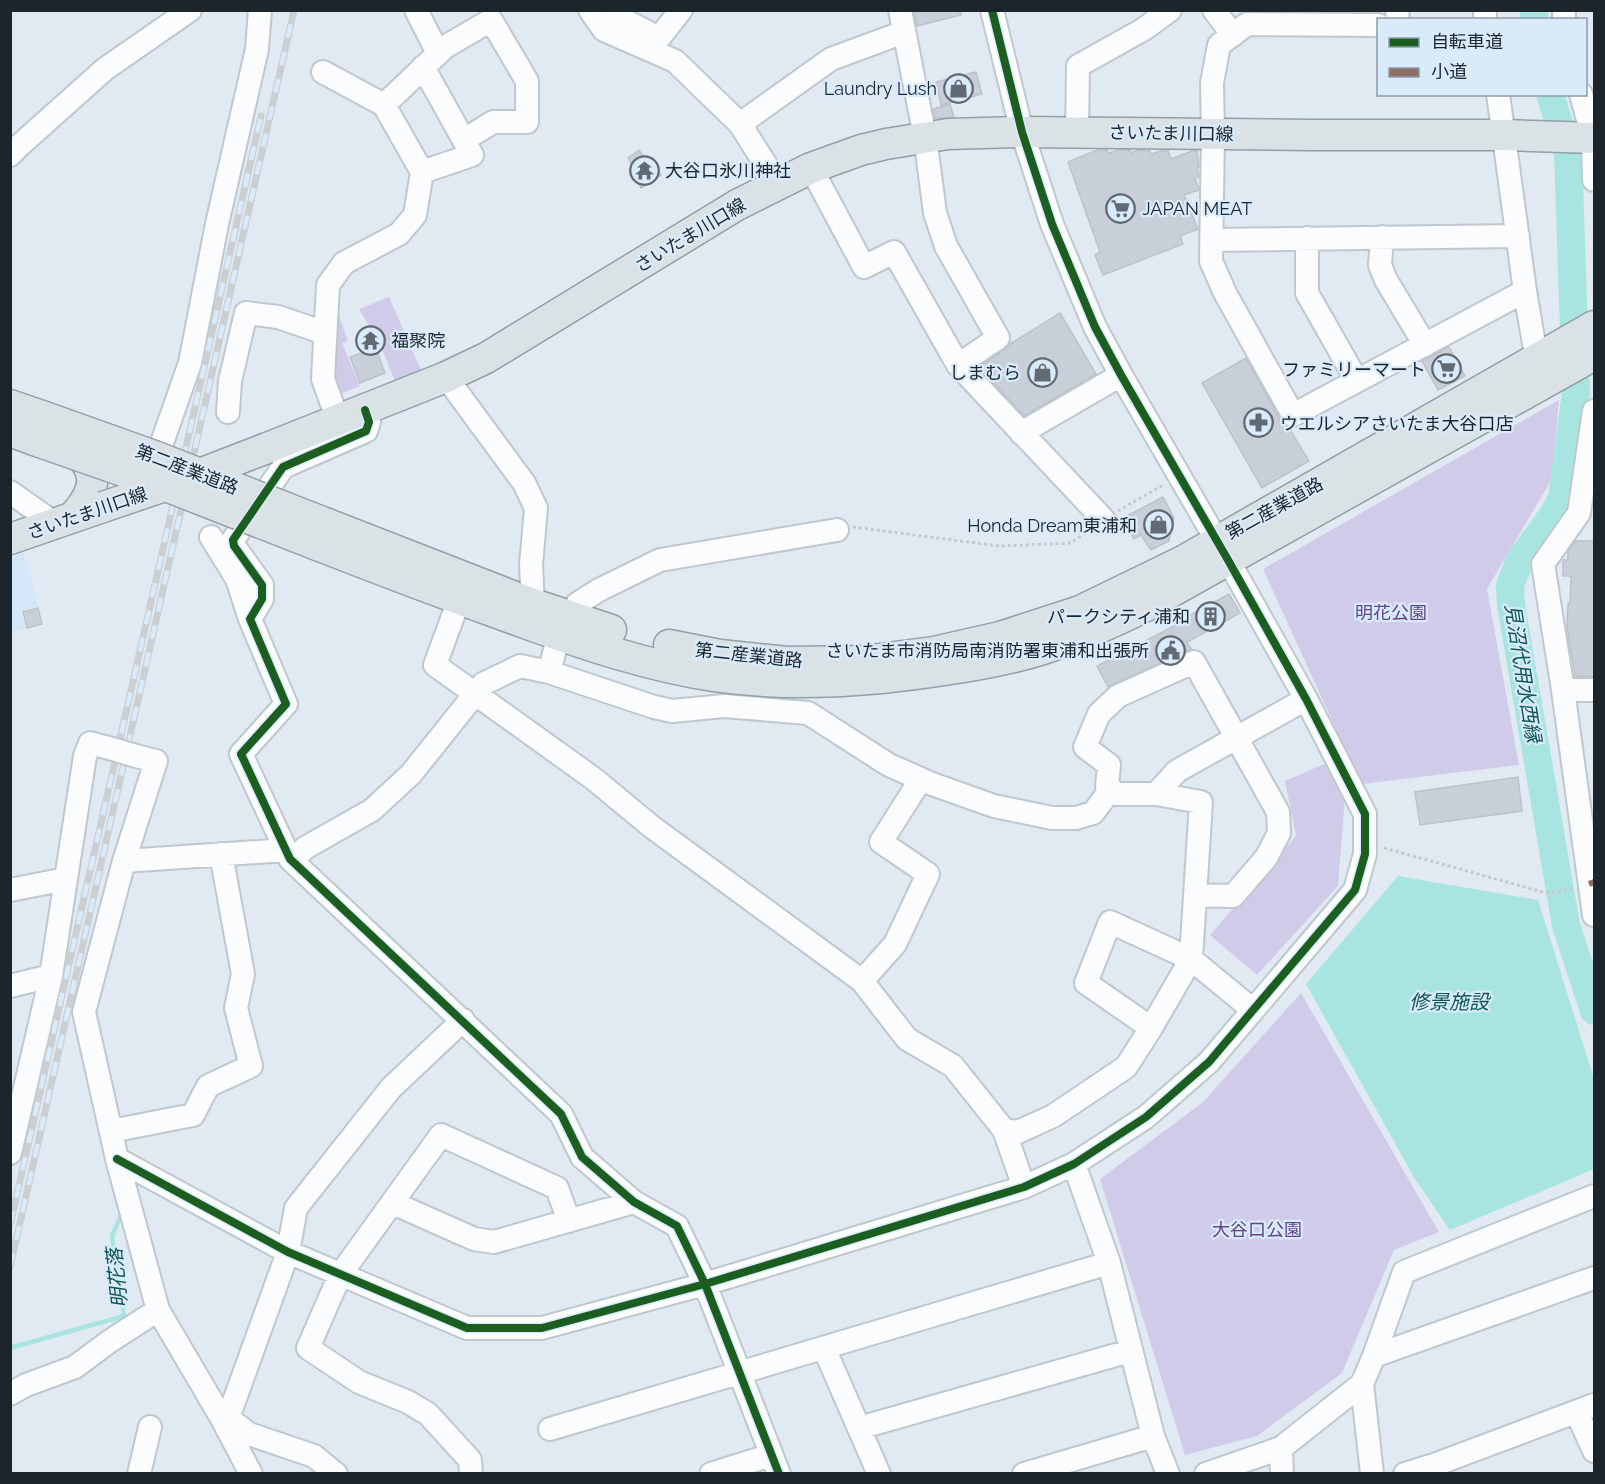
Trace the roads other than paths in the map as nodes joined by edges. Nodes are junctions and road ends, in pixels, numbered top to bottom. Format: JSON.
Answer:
{"nodes":[{"id":1,"x":190,"y":10,"type":"edge"},
{"id":2,"x":260,"y":10,"type":"edge"},
{"id":3,"x":416,"y":10,"type":"edge"},
{"id":4,"x":590,"y":10,"type":"edge"},
{"id":5,"x":616,"y":10,"type":"edge"},
{"id":6,"x":681,"y":10,"type":"edge"},
{"id":7,"x":992,"y":10,"type":"edge"},
{"id":8,"x":1170,"y":10,"type":"edge"},
{"id":9,"x":1214,"y":10,"type":"edge"},
{"id":10,"x":902,"y":21,"type":"edge"},
{"id":11,"x":1377,"y":26,"type":"edge"},
{"id":12,"x":1233,"y":35,"type":"junction"},
{"id":13,"x":431,"y":60,"type":"junction"},
{"id":14,"x":323,"y":72,"type":"dead end"},
{"id":15,"x":1498,"y":96,"type":"edge"},
{"id":16,"x":1581,"y":96,"type":"edge"},
{"id":17,"x":384,"y":105,"type":"junction"},
{"id":18,"x":740,"y":124,"type":"junction"},
{"id":19,"x":1022,"y":132,"type":"junction"},
{"id":20,"x":1077,"y":132,"type":"junction"},
{"id":21,"x":1214,"y":134,"type":"junction"},
{"id":22,"x":1505,"y":135,"type":"junction"},
{"id":23,"x":924,"y":136,"type":"junction"},
{"id":24,"x":1590,"y":138,"type":"edge"},
{"id":25,"x":464,"y":140,"type":"junction"},
{"id":26,"x":10,"y":155,"type":"edge"},
{"id":27,"x":811,"y":168,"type":"junction"},
{"id":28,"x":422,"y":172,"type":"junction"},
{"id":29,"x":1594,"y":180,"type":"edge"},
{"id":30,"x":778,"y":184,"type":"junction"},
{"id":31,"x":1518,"y":236,"type":"junction"},
{"id":32,"x":1382,"y":237,"type":"junction"},
{"id":33,"x":1307,"y":238,"type":"junction"},
{"id":34,"x":1212,"y":240,"type":"junction"},
{"id":35,"x":1525,"y":291,"type":"junction"},
{"id":36,"x":325,"y":333,"type":"junction"},
{"id":37,"x":1425,"y":345,"type":"junction"},
{"id":38,"x":1575,"y":350,"type":"edge"},
{"id":39,"x":958,"y":365,"type":"junction"},
{"id":40,"x":1121,"y":375,"type":"junction"},
{"id":41,"x":446,"y":377,"type":"junction"},
{"id":42,"x":1357,"y":381,"type":"junction"},
{"id":43,"x":10,"y":405,"type":"edge"},
{"id":44,"x":1594,"y":411,"type":"edge"},
{"id":45,"x":228,"y":412,"type":"dead end"},
{"id":46,"x":351,"y":415,"type":"junction"},
{"id":47,"x":29,"y":429,"type":"edge"},
{"id":48,"x":1021,"y":433,"type":"junction"},
{"id":49,"x":81,"y":456,"type":"junction"},
{"id":50,"x":157,"y":457,"type":"junction"},
{"id":51,"x":200,"y":474,"type":"junction"},
{"id":52,"x":166,"y":486,"type":"junction"},
{"id":53,"x":10,"y":492,"type":"edge"},
{"id":54,"x":64,"y":520,"type":"junction"},
{"id":55,"x":1104,"y":520,"type":"road end"},
{"id":56,"x":837,"y":530,"type":"road end"},
{"id":57,"x":321,"y":534,"type":"junction"},
{"id":58,"x":211,"y":537,"type":"dead end"},
{"id":59,"x":10,"y":539,"type":"edge"},
{"id":60,"x":1223,"y":550,"type":"junction"},
{"id":61,"x":459,"y":600,"type":"junction"},
{"id":62,"x":533,"y":604,"type":"junction"},
{"id":63,"x":250,"y":619,"type":"junction"},
{"id":64,"x":566,"y":626,"type":"junction"},
{"id":65,"x":549,"y":672,"type":"junction"},
{"id":66,"x":1563,"y":690,"type":"junction"},
{"id":67,"x":1594,"y":690,"type":"edge"},
{"id":68,"x":474,"y":695,"type":"junction"},
{"id":69,"x":1306,"y":699,"type":"junction"},
{"id":70,"x":1237,"y":737,"type":"junction"},
{"id":71,"x":921,"y":779,"type":"junction"},
{"id":72,"x":1111,"y":789,"type":"junction"},
{"id":73,"x":1156,"y":794,"type":"junction"},
{"id":74,"x":221,"y":854,"type":"junction"},
{"id":75,"x":289,"y":855,"type":"junction"},
{"id":76,"x":124,"y":861,"type":"junction"},
{"id":77,"x":66,"y":879,"type":"junction"},
{"id":78,"x":1590,"y":889,"type":"edge"},
{"id":79,"x":10,"y":890,"type":"edge"},
{"id":80,"x":1195,"y":895,"type":"junction"},
{"id":81,"x":1191,"y":959,"type":"junction"},
{"id":82,"x":51,"y":976,"type":"junction"},
{"id":83,"x":862,"y":981,"type":"junction"},
{"id":84,"x":10,"y":986,"type":"edge"},
{"id":85,"x":1253,"y":1010,"type":"junction"},
{"id":86,"x":463,"y":1020,"type":"junction"},
{"id":87,"x":1150,"y":1028,"type":"junction"},
{"id":88,"x":1004,"y":1130,"type":"junction"},
{"id":89,"x":111,"y":1131,"type":"junction"},
{"id":90,"x":10,"y":1153,"type":"edge"},
{"id":91,"x":1074,"y":1164,"type":"junction"},
{"id":92,"x":120,"y":1170,"type":"junction"},
{"id":93,"x":1024,"y":1188,"type":"junction"},
{"id":94,"x":1594,"y":1196,"type":"edge"},
{"id":95,"x":634,"y":1202,"type":"junction"},
{"id":96,"x":393,"y":1203,"type":"junction"},
{"id":97,"x":569,"y":1221,"type":"junction"},
{"id":98,"x":288,"y":1252,"type":"junction"},
{"id":99,"x":1109,"y":1263,"type":"junction"},
{"id":100,"x":340,"y":1275,"type":"junction"},
{"id":101,"x":1594,"y":1278,"type":"edge"},
{"id":102,"x":705,"y":1284,"type":"junction"},
{"id":103,"x":158,"y":1311,"type":"junction"},
{"id":104,"x":824,"y":1348,"type":"junction"},
{"id":105,"x":1130,"y":1351,"type":"junction"},
{"id":106,"x":1374,"y":1356,"type":"junction"},
{"id":107,"x":741,"y":1372,"type":"junction"},
{"id":108,"x":1362,"y":1384,"type":"junction"},
{"id":109,"x":10,"y":1394,"type":"edge"},
{"id":110,"x":1586,"y":1409,"type":"edge"},
{"id":111,"x":225,"y":1417,"type":"junction"},
{"id":112,"x":150,"y":1427,"type":"dead end"},
{"id":113,"x":859,"y":1428,"type":"junction"},
{"id":114,"x":550,"y":1429,"type":"dead end"},
{"id":115,"x":1153,"y":1436,"type":"junction"},
{"id":116,"x":1281,"y":1448,"type":"junction"},
{"id":117,"x":1594,"y":1451,"type":"edge"},
{"id":118,"x":775,"y":1464,"type":"edge"},
{"id":119,"x":1435,"y":1469,"type":"edge"},
{"id":120,"x":139,"y":1473,"type":"edge"},
{"id":121,"x":251,"y":1473,"type":"edge"},
{"id":122,"x":336,"y":1473,"type":"edge"},
{"id":123,"x":471,"y":1473,"type":"edge"},
{"id":124,"x":711,"y":1473,"type":"edge"},
{"id":125,"x":879,"y":1473,"type":"edge"},
{"id":126,"x":1024,"y":1473,"type":"edge"},
{"id":127,"x":1168,"y":1473,"type":"edge"},
{"id":128,"x":1206,"y":1473,"type":"edge"},
{"id":129,"x":1282,"y":1473,"type":"edge"},
{"id":130,"x":1371,"y":1473,"type":"edge"},
{"id":131,"x":1405,"y":1473,"type":"edge"}],
"edges":[{"from":1,"to":26,"type":"street"},
{"from":2,"to":50,"type":"street"},
{"from":3,"to":13,"type":"street"},
{"from":4,"to":18,"type":"street"},
{"from":5,"to":6,"type":"street"},
{"from":7,"to":19,"type":"street"},
{"from":8,"to":20,"type":"street"},
{"from":9,"to":12,"type":"street"},
{"from":10,"to":18,"type":"street"},
{"from":10,"to":23,"type":"street"},
{"from":11,"to":12,"type":"street"},
{"from":12,"to":21,"type":"street"},
{"from":13,"to":17,"type":"street"},
{"from":13,"to":25,"type":"street"},
{"from":13,"to":25,"type":"street"},
{"from":14,"to":17,"type":"street"},
{"from":15,"to":22,"type":"street"},
{"from":16,"to":24,"type":"street"},
{"from":17,"to":28,"type":"street"},
{"from":18,"to":30,"type":"street"},
{"from":19,"to":20,"type":"main road","name":"さいたま川口線"},
{"from":19,"to":23,"type":"main road","name":"さいたま川口線"},
{"from":19,"to":40,"type":"street"},
{"from":20,"to":21,"type":"main road","name":"さいたま川口線"},
{"from":21,"to":22,"type":"main road","name":"さいたま川口線"},
{"from":21,"to":34,"type":"street"},
{"from":22,"to":24,"type":"main road","name":"さいたま川口線"},
{"from":22,"to":31,"type":"street"},
{"from":23,"to":27,"type":"main road","name":"さいたま川口線"},
{"from":23,"to":39,"type":"street"},
{"from":24,"to":29,"type":"street"},
{"from":25,"to":28,"type":"street"},
{"from":27,"to":30,"type":"main road","name":"さいたま川口線"},
{"from":27,"to":39,"type":"street"},
{"from":28,"to":36,"type":"street"},
{"from":30,"to":41,"type":"main road","name":"さいたま川口線"},
{"from":31,"to":32,"type":"street"},
{"from":31,"to":35,"type":"street"},
{"from":32,"to":33,"type":"street"},
{"from":32,"to":37,"type":"street"},
{"from":33,"to":34,"type":"street"},
{"from":33,"to":42,"type":"street"},
{"from":34,"to":42,"type":"street"},
{"from":35,"to":37,"type":"street"},
{"from":35,"to":38,"type":"street"},
{"from":36,"to":45,"type":"street"},
{"from":36,"to":46,"type":"street"},
{"from":37,"to":42,"type":"street"},
{"from":38,"to":60,"type":"main road","name":"第二産業道路"},
{"from":39,"to":48,"type":"street"},
{"from":40,"to":48,"type":"street"},
{"from":40,"to":60,"type":"street"},
{"from":41,"to":46,"type":"main road","name":"さいたま川口線"},
{"from":41,"to":62,"type":"street"},
{"from":43,"to":47,"type":"main road","name":"第二産業道路"},
{"from":44,"to":66,"type":"street"},
{"from":46,"to":51,"type":"main road","name":"さいたま川口線","bridge":true},
{"from":46,"to":63,"type":"street"},
{"from":47,"to":49,"type":"main road","name":"第二産業道路","bridge":true},
{"from":47,"to":50,"type":"main road","name":"第二産業道路","bridge":true},
{"from":48,"to":55,"type":"street"},
{"from":49,"to":52,"type":"main road","name":"第二産業道路","bridge":true},
{"from":49,"to":54,"type":"main road"},
{"from":50,"to":51,"type":"main road","name":"第二産業道路","bridge":true},
{"from":51,"to":52,"type":"main road","name":"さいたま川口線","bridge":true},
{"from":51,"to":57,"type":"main road","name":"第二産業道路","bridge":true},
{"from":52,"to":54,"type":"main road","name":"さいたま川口線","bridge":true},
{"from":52,"to":57,"type":"main road","name":"第二産業道路","bridge":true},
{"from":53,"to":54,"type":"street"},
{"from":54,"to":59,"type":"main road","name":"さいたま川口線"},
{"from":56,"to":64,"type":"street"},
{"from":57,"to":61,"type":"main road","name":"第二産業道路"},
{"from":57,"to":62,"type":"main road","name":"第二産業道路"},
{"from":58,"to":63,"type":"street"},
{"from":60,"to":64,"type":"main road","name":"第二産業道路"},
{"from":60,"to":69,"type":"street"},
{"from":61,"to":64,"type":"main road","name":"第二産業道路"},
{"from":61,"to":68,"type":"street"},
{"from":62,"to":64,"type":"main road","name":"第二産業道路"},
{"from":63,"to":75,"type":"street"},
{"from":64,"to":65,"type":"street"},
{"from":65,"to":68,"type":"street"},
{"from":65,"to":71,"type":"street"},
{"from":66,"to":67,"type":"street"},
{"from":66,"to":78,"type":"street"},
{"from":68,"to":75,"type":"street"},
{"from":68,"to":83,"type":"street"},
{"from":69,"to":70,"type":"street"},
{"from":69,"to":85,"type":"street"},
{"from":70,"to":72,"type":"street"},
{"from":70,"to":73,"type":"street"},
{"from":70,"to":80,"type":"street"},
{"from":71,"to":72,"type":"street"},
{"from":71,"to":83,"type":"street"},
{"from":72,"to":73,"type":"street"},
{"from":73,"to":80,"type":"street"},
{"from":74,"to":75,"type":"street"},
{"from":74,"to":76,"type":"street"},
{"from":74,"to":89,"type":"street"},
{"from":75,"to":86,"type":"street"},
{"from":76,"to":77,"type":"street"},
{"from":76,"to":89,"type":"street"},
{"from":77,"to":79,"type":"street"},
{"from":77,"to":82,"type":"street"},
{"from":80,"to":81,"type":"street"},
{"from":81,"to":85,"type":"street"},
{"from":81,"to":87,"type":"street"},
{"from":81,"to":87,"type":"street"},
{"from":82,"to":84,"type":"street"},
{"from":82,"to":90,"type":"street"},
{"from":83,"to":88,"type":"street"},
{"from":85,"to":91,"type":"street"},
{"from":86,"to":95,"type":"street"},
{"from":86,"to":98,"type":"street"},
{"from":87,"to":88,"type":"street"},
{"from":88,"to":93,"type":"street"},
{"from":89,"to":92,"type":"street"},
{"from":91,"to":93,"type":"street"},
{"from":91,"to":99,"type":"street"},
{"from":92,"to":98,"type":"street"},
{"from":92,"to":103,"type":"street"},
{"from":93,"to":102,"type":"street"},
{"from":94,"to":106,"type":"street"},
{"from":95,"to":97,"type":"street"},
{"from":95,"to":102,"type":"street"},
{"from":96,"to":97,"type":"street"},
{"from":96,"to":97,"type":"street"},
{"from":96,"to":100,"type":"street"},
{"from":98,"to":100,"type":"street"},
{"from":98,"to":111,"type":"street"},
{"from":99,"to":104,"type":"street"},
{"from":99,"to":105,"type":"street"},
{"from":100,"to":102,"type":"street"},
{"from":100,"to":123,"type":"street"},
{"from":101,"to":106,"type":"street"},
{"from":102,"to":107,"type":"street"},
{"from":103,"to":109,"type":"street"},
{"from":103,"to":111,"type":"street"},
{"from":104,"to":107,"type":"street"},
{"from":104,"to":113,"type":"street"},
{"from":105,"to":113,"type":"street"},
{"from":105,"to":115,"type":"street"},
{"from":106,"to":108,"type":"street"},
{"from":107,"to":114,"type":"street"},
{"from":107,"to":118,"type":"street"},
{"from":108,"to":116,"type":"street"},
{"from":108,"to":130,"type":"street"},
{"from":110,"to":117,"type":"street"},
{"from":110,"to":119,"type":"street"},
{"from":111,"to":121,"type":"street"},
{"from":111,"to":122,"type":"street"},
{"from":112,"to":120,"type":"street"},
{"from":113,"to":125,"type":"street"},
{"from":115,"to":126,"type":"street"},
{"from":115,"to":127,"type":"street"},
{"from":116,"to":128,"type":"street"},
{"from":116,"to":129,"type":"street"},
{"from":118,"to":124,"type":"street"},
{"from":119,"to":131,"type":"street"}]}
